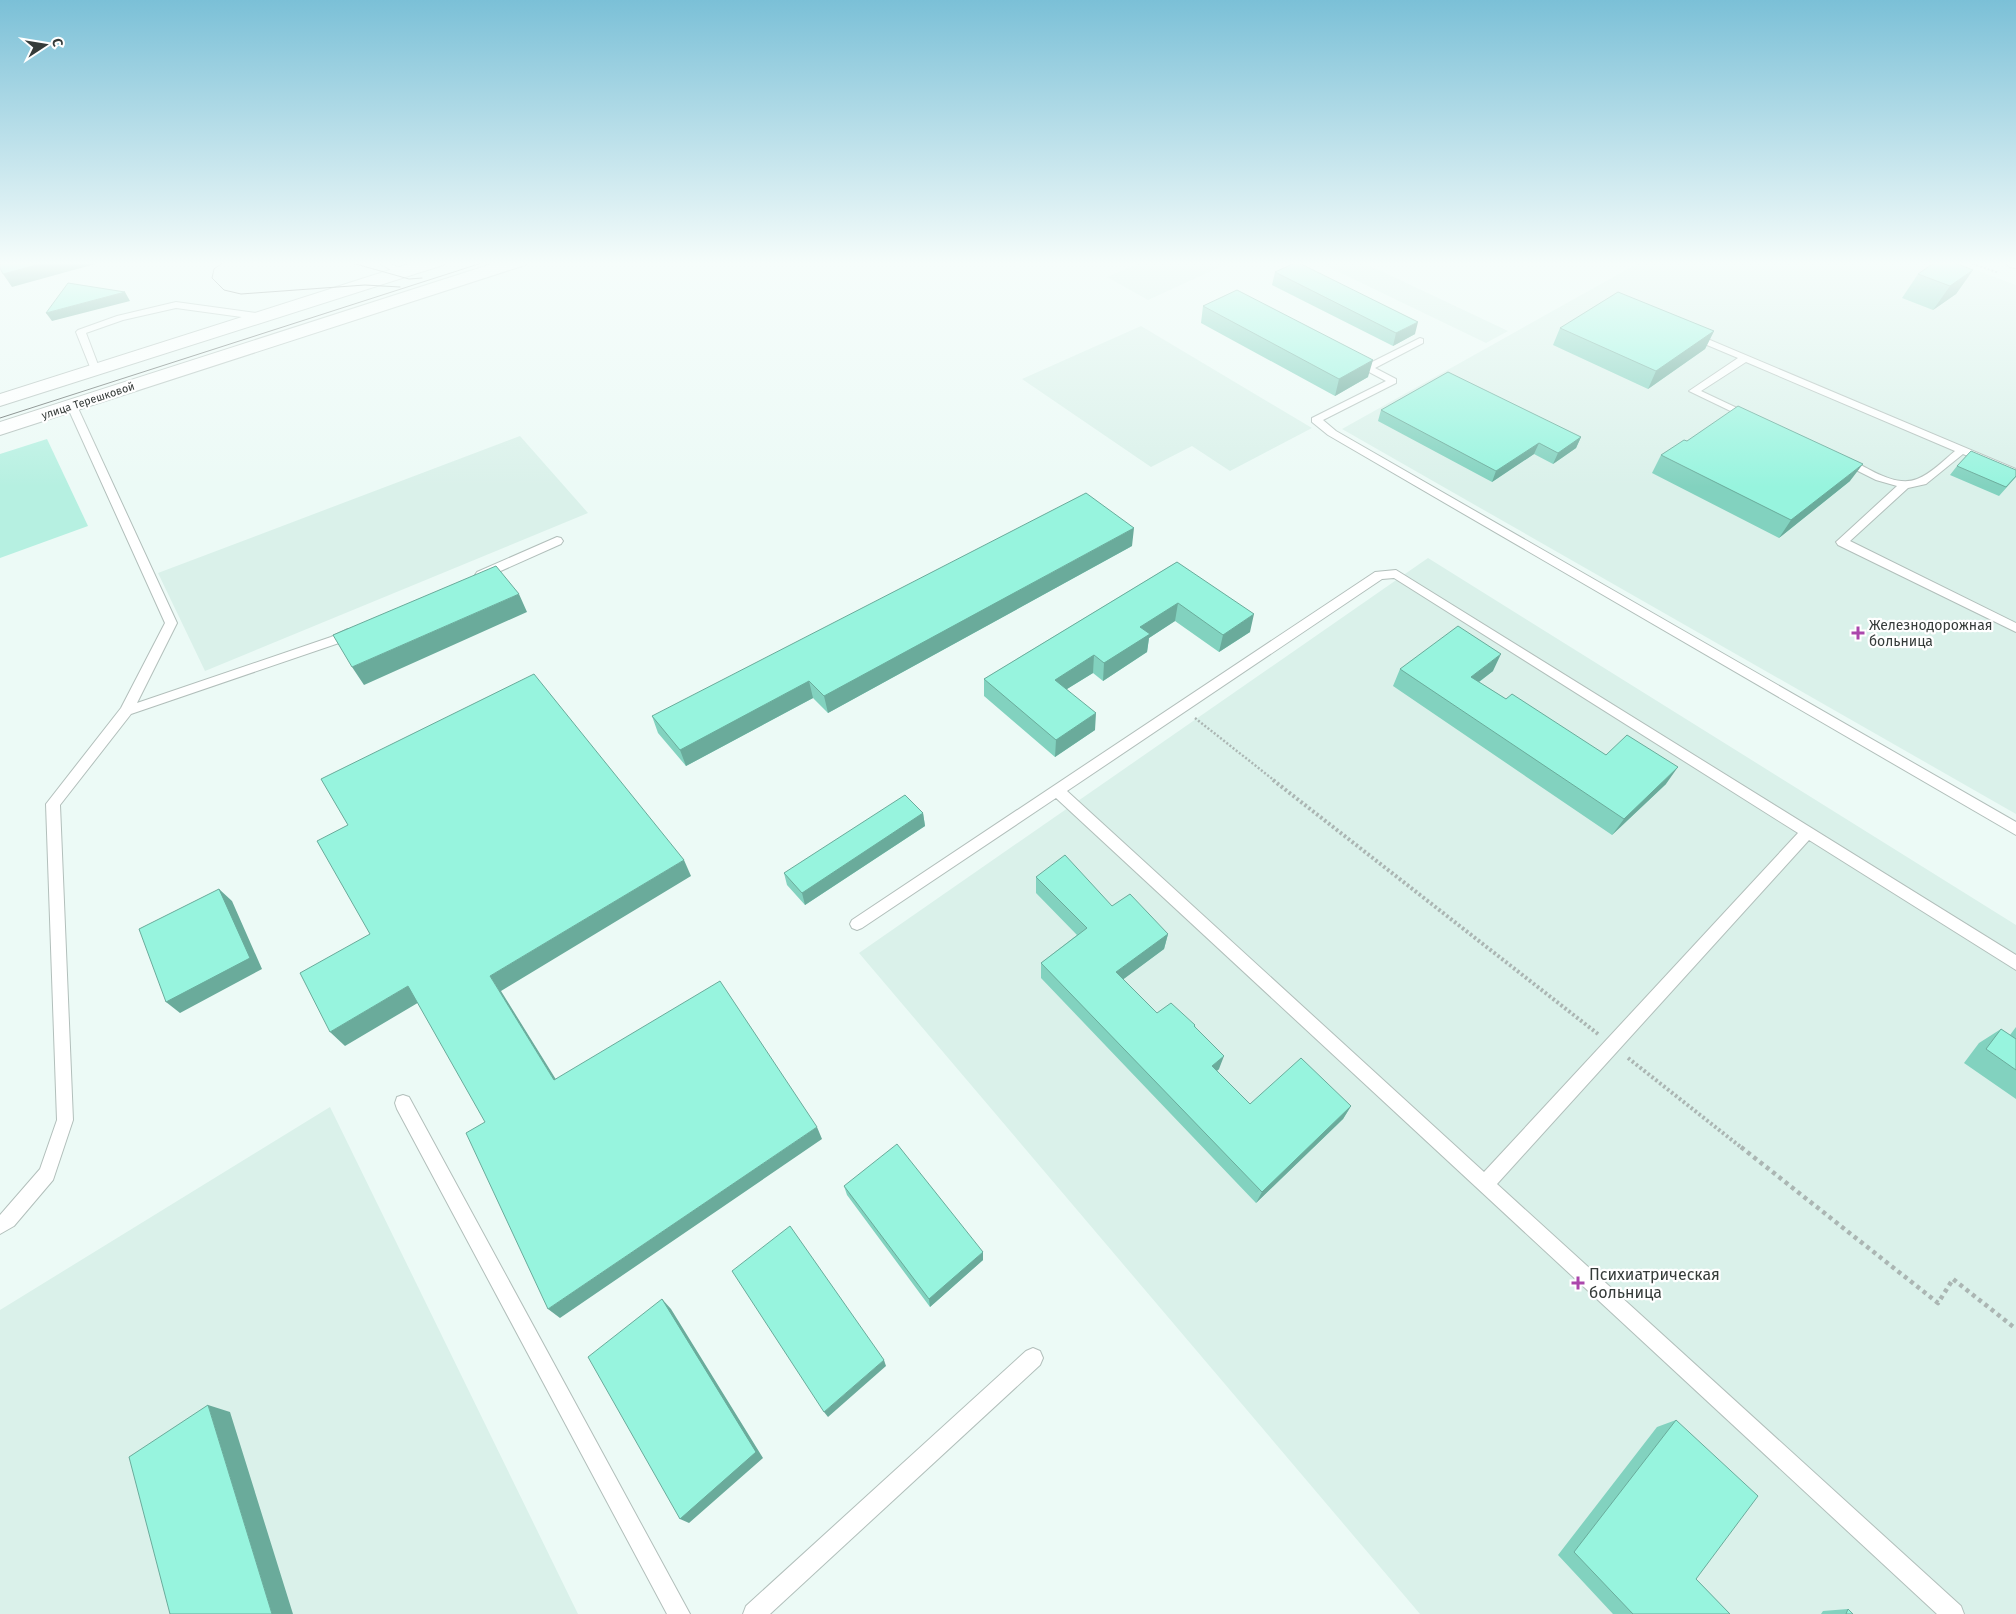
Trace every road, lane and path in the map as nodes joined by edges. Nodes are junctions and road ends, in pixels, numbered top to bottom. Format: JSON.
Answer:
{"nodes":[{"id":1,"x":83,"y":336,"type":"edge"},
{"id":2,"x":202,"y":336,"type":"edge"},
{"id":3,"x":289,"y":336,"type":"edge"},
{"id":4,"x":1694,"y":336,"type":"edge"},
{"id":5,"x":1420,"y":341,"type":"dead end"},
{"id":6,"x":1745,"y":358,"type":"junction"},
{"id":7,"x":1350,"y":359,"type":"edge"},
{"id":8,"x":1367,"y":368,"type":"junction"},
{"id":9,"x":95,"y":370,"type":"junction"},
{"id":10,"x":62,"y":380,"type":"junction"},
{"id":11,"x":0,"y":400,"type":"edge"},
{"id":12,"x":72,"y":406,"type":"junction"},
{"id":13,"x":1756,"y":419,"type":"edge"},
{"id":14,"x":0,"y":429,"type":"edge"},
{"id":15,"x":1962,"y":450,"type":"junction"},
{"id":16,"x":1835,"y":456,"type":"edge"},
{"id":17,"x":2016,"y":472,"type":"edge"},
{"id":18,"x":1905,"y":484,"type":"junction"},
{"id":19,"x":557,"y":541,"type":"dead end"},
{"id":20,"x":468,"y":580,"type":"edge"},
{"id":21,"x":362,"y":628,"type":"edge"},
{"id":22,"x":2016,"y":628,"type":"edge"},
{"id":23,"x":126,"y":711,"type":"junction"},
{"id":24,"x":1057,"y":790,"type":"junction"},
{"id":25,"x":2016,"y":829,"type":"edge"},
{"id":26,"x":1808,"y":832,"type":"junction"},
{"id":27,"x":857,"y":924,"type":"dead end"},
{"id":28,"x":2016,"y":963,"type":"edge"},
{"id":29,"x":403,"y":1103,"type":"dead end"},
{"id":30,"x":1485,"y":1184,"type":"junction"},
{"id":31,"x":0,"y":1225,"type":"edge"},
{"id":32,"x":1034,"y":1358,"type":"dead end"},
{"id":33,"x":679,"y":1614,"type":"edge"},
{"id":34,"x":754,"y":1614,"type":"edge"},
{"id":35,"x":1953,"y":1614,"type":"edge"}],
"edges":[{"from":1,"to":9,"type":"lane"},
{"from":2,"to":9,"type":"main road","name":"улица Терешковой"},
{"from":3,"to":12,"type":"main road","name":"улица Терешковой"},
{"from":4,"to":6,"type":"lane"},
{"from":5,"to":8,"type":"lane"},
{"from":6,"to":13,"type":"lane"},
{"from":6,"to":15,"type":"lane"},
{"from":7,"to":8,"type":"lane"},
{"from":8,"to":25,"type":"lane"},
{"from":9,"to":10,"type":"main road","name":"улица Терешковой"},
{"from":10,"to":11,"type":"main road","name":"улица Терешковой"},
{"from":10,"to":12,"type":"main road"},
{"from":12,"to":14,"type":"main road","name":"улица Терешковой"},
{"from":12,"to":23,"type":"lane"},
{"from":15,"to":17,"type":"lane"},
{"from":15,"to":18,"type":"lane"},
{"from":16,"to":18,"type":"lane"},
{"from":18,"to":22,"type":"lane"},
{"from":19,"to":20,"type":"lane"},
{"from":21,"to":23,"type":"lane"},
{"from":23,"to":31,"type":"lane"},
{"from":24,"to":26,"type":"lane"},
{"from":24,"to":27,"type":"lane"},
{"from":24,"to":30,"type":"lane"},
{"from":26,"to":28,"type":"lane"},
{"from":26,"to":30,"type":"lane"},
{"from":29,"to":33,"type":"lane"},
{"from":30,"to":35,"type":"lane"},
{"from":32,"to":34,"type":"lane"}]}
